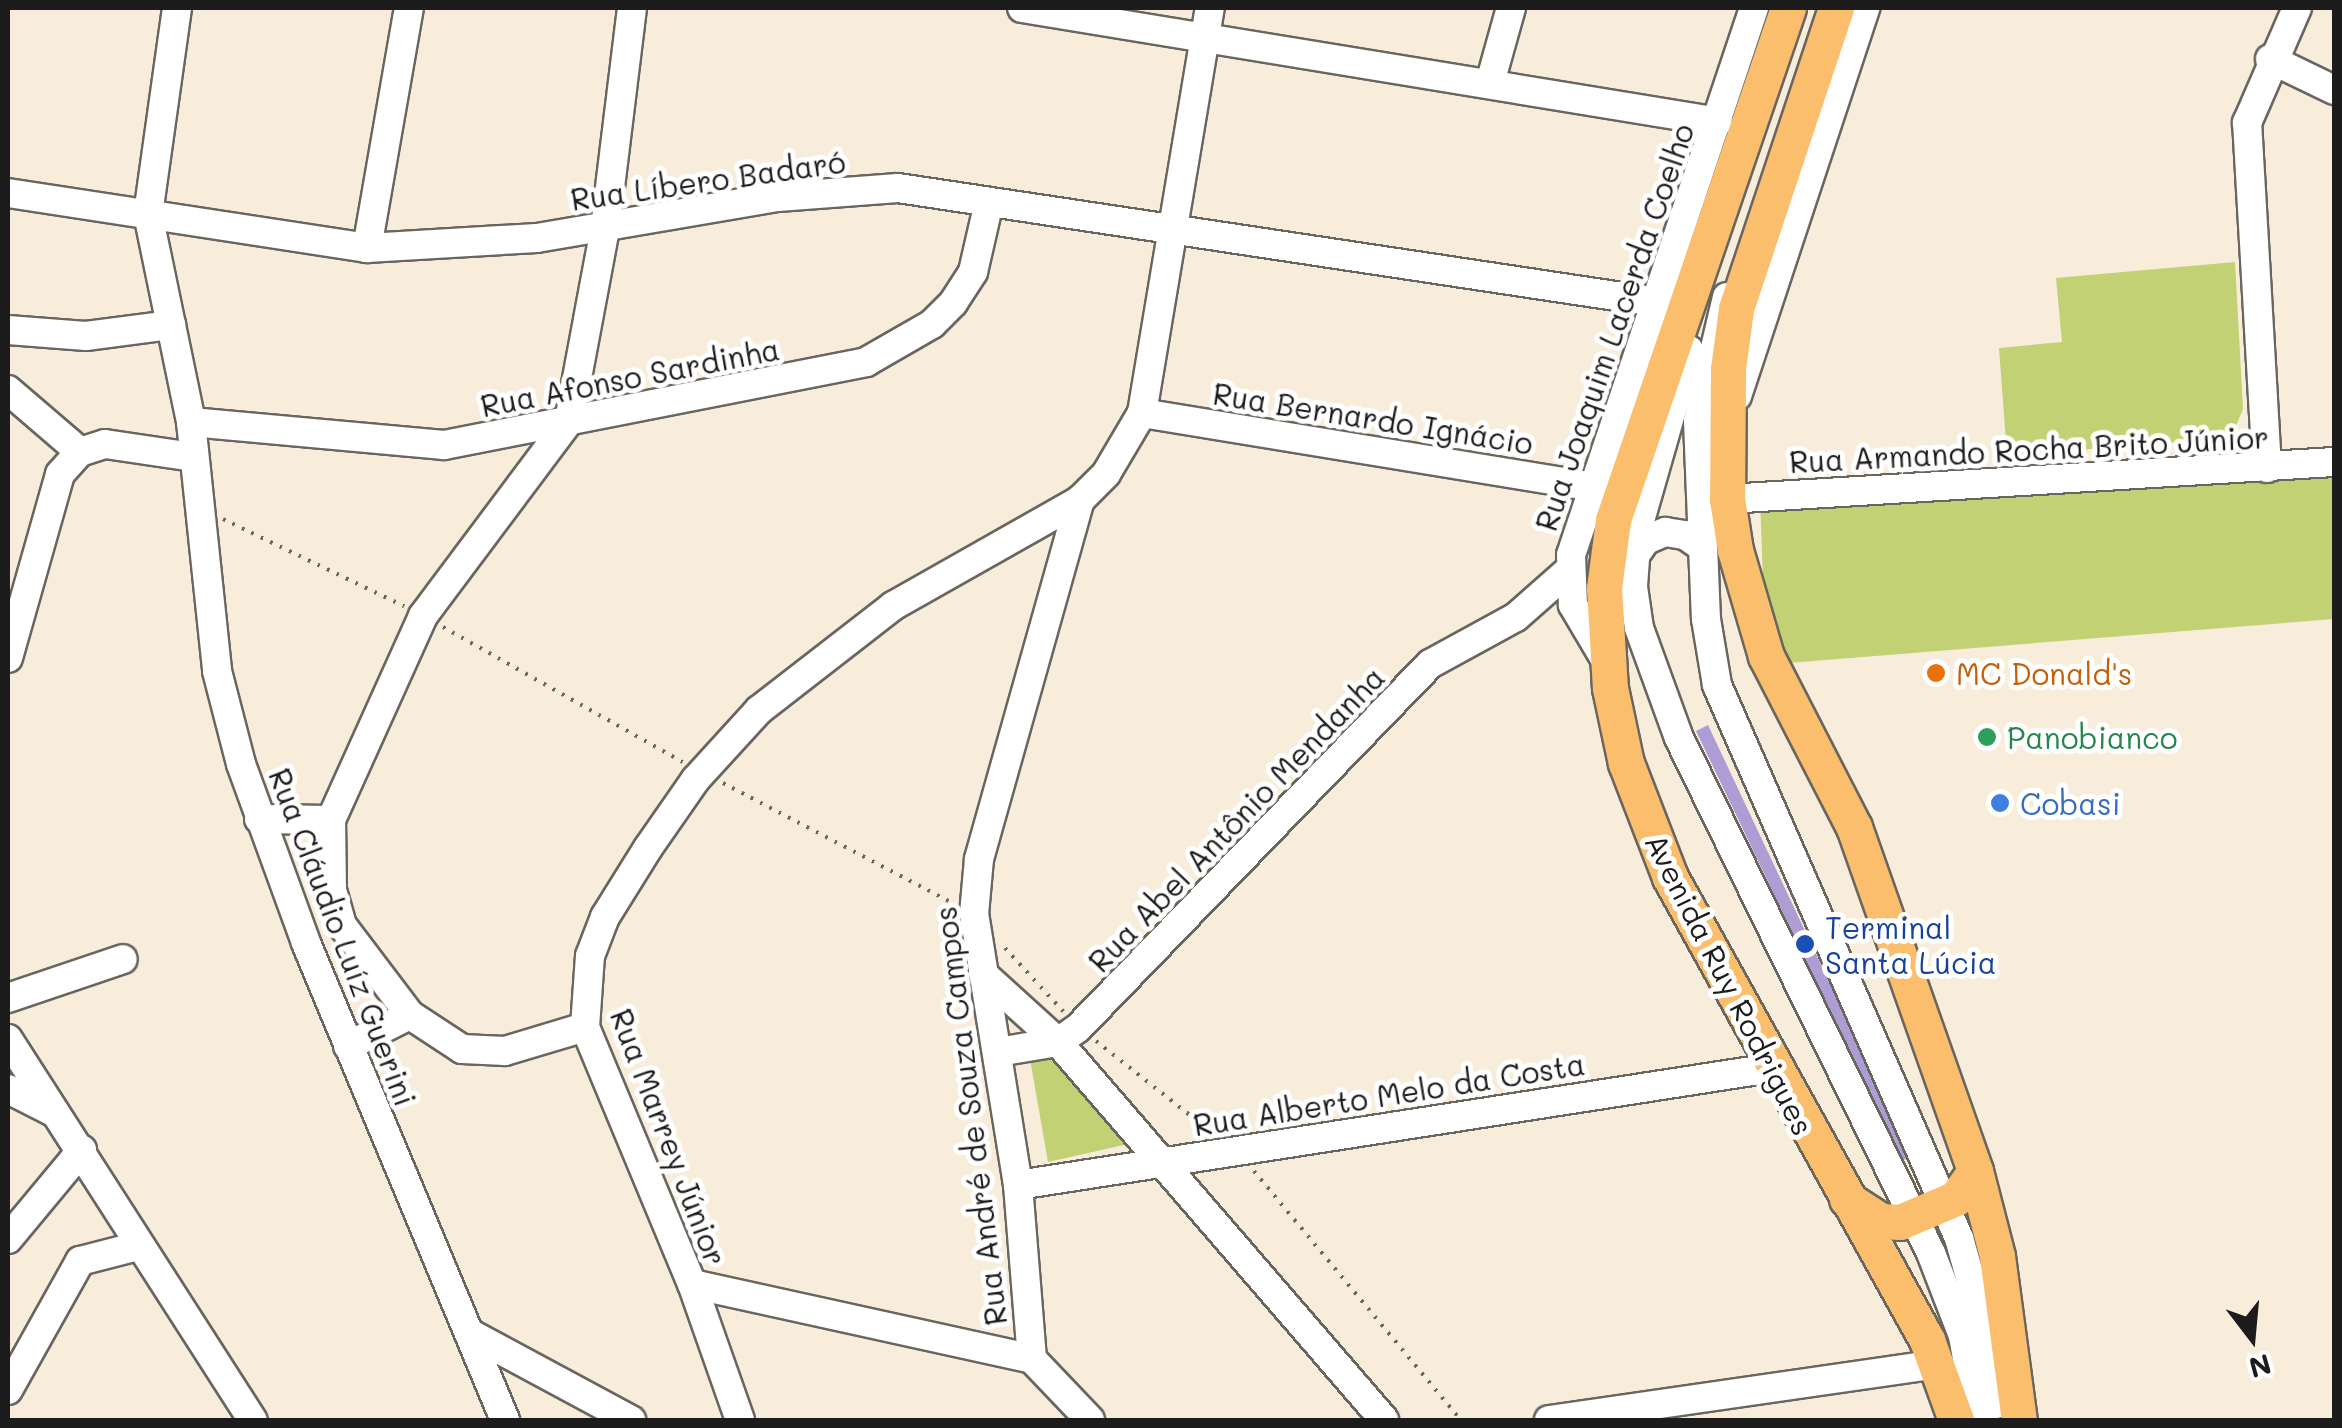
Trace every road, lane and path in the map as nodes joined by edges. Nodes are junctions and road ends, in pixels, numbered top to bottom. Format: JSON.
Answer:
{"nodes":[{"id":1,"x":177,"y":8,"type":"edge"},
{"id":2,"x":409,"y":8,"type":"edge"},
{"id":3,"x":632,"y":8,"type":"edge"},
{"id":4,"x":1022,"y":8,"type":"edge"},
{"id":5,"x":1210,"y":8,"type":"edge"},
{"id":6,"x":1511,"y":8,"type":"edge"},
{"id":7,"x":1754,"y":8,"type":"edge"},
{"id":8,"x":1788,"y":8,"type":"edge"},
{"id":9,"x":1804,"y":8,"type":"edge"},
{"id":10,"x":1820,"y":8,"type":"edge"},
{"id":11,"x":1836,"y":8,"type":"edge"},
{"id":12,"x":1865,"y":8,"type":"edge"},
{"id":13,"x":2297,"y":8,"type":"edge"},
{"id":14,"x":1205,"y":36,"type":"junction"},
{"id":15,"x":2270,"y":60,"type":"junction"},
{"id":16,"x":1490,"y":83,"type":"junction"},
{"id":17,"x":2334,"y":90,"type":"edge"},
{"id":18,"x":1718,"y":122,"type":"junction"},
{"id":19,"x":8,"y":193,"type":"edge"},
{"id":20,"x":988,"y":202,"type":"junction"},
{"id":21,"x":148,"y":214,"type":"junction"},
{"id":22,"x":1177,"y":226,"type":"junction"},
{"id":23,"x":605,"y":228,"type":"junction"},
{"id":24,"x":367,"y":248,"type":"junction"},
{"id":25,"x":1655,"y":302,"type":"junction"},
{"id":26,"x":171,"y":326,"type":"junction"},
{"id":27,"x":8,"y":330,"type":"edge"},
{"id":28,"x":8,"y":390,"type":"edge"},
{"id":29,"x":1142,"y":413,"type":"junction"},
{"id":30,"x":1732,"y":417,"type":"junction"},
{"id":31,"x":569,"y":421,"type":"junction"},
{"id":32,"x":191,"y":422,"type":"junction"},
{"id":33,"x":80,"y":452,"type":"junction"},
{"id":34,"x":192,"y":457,"type":"junction"},
{"id":35,"x":2334,"y":462,"type":"edge"},
{"id":36,"x":2267,"y":468,"type":"junction"},
{"id":37,"x":1594,"y":486,"type":"junction"},
{"id":38,"x":1728,"y":499,"type":"junction"},
{"id":39,"x":1080,"y":500,"type":"junction"},
{"id":40,"x":196,"y":506,"type":"junction"},
{"id":41,"x":1702,"y":547,"type":"junction"},
{"id":42,"x":1634,"y":557,"type":"junction"},
{"id":43,"x":1567,"y":572,"type":"junction"},
{"id":44,"x":423,"y":616,"type":"junction"},
{"id":45,"x":1516,"y":617,"type":"junction"},
{"id":46,"x":1582,"y":626,"type":"junction"},
{"id":47,"x":8,"y":658,"type":"edge"},
{"id":48,"x":1608,"y":664,"type":"junction"},
{"id":49,"x":702,"y":772,"type":"junction"},
{"id":50,"x":259,"y":819,"type":"junction"},
{"id":51,"x":331,"y":820,"type":"junction"},
{"id":52,"x":974,"y":914,"type":"junction"},
{"id":53,"x":342,"y":925,"type":"junction"},
{"id":54,"x":306,"y":943,"type":"junction"},
{"id":55,"x":124,"y":958,"type":"dead end"},
{"id":56,"x":984,"y":974,"type":"junction"},
{"id":57,"x":8,"y":998,"type":"edge"},
{"id":58,"x":410,"y":1015,"type":"junction"},
{"id":59,"x":585,"y":1027,"type":"junction"},
{"id":60,"x":1068,"y":1035,"type":"junction"},
{"id":61,"x":8,"y":1038,"type":"edge"},
{"id":62,"x":348,"y":1046,"type":"junction"},
{"id":63,"x":998,"y":1052,"type":"junction"},
{"id":64,"x":1772,"y":1068,"type":"junction"},
{"id":65,"x":8,"y":1089,"type":"edge"},
{"id":66,"x":56,"y":1114,"type":"junction"},
{"id":67,"x":82,"y":1150,"type":"junction"},
{"id":68,"x":1239,"y":1154,"type":"junction"},
{"id":69,"x":1160,"y":1165,"type":"junction"},
{"id":70,"x":1975,"y":1171,"type":"junction"},
{"id":71,"x":1018,"y":1185,"type":"junction"},
{"id":72,"x":1842,"y":1196,"type":"junction"},
{"id":73,"x":1930,"y":1211,"type":"junction"},
{"id":74,"x":8,"y":1239,"type":"edge"},
{"id":75,"x":138,"y":1246,"type":"junction"},
{"id":76,"x":692,"y":1284,"type":"junction"},
{"id":77,"x":472,"y":1334,"type":"junction"},
{"id":78,"x":16,"y":1352,"type":"edge"},
{"id":79,"x":1032,"y":1359,"type":"junction"},
{"id":80,"x":1937,"y":1364,"type":"junction"},
{"id":81,"x":2014,"y":1373,"type":"junction"},
{"id":82,"x":8,"y":1390,"type":"edge"},
{"id":83,"x":253,"y":1420,"type":"edge"},
{"id":84,"x":505,"y":1420,"type":"edge"},
{"id":85,"x":631,"y":1420,"type":"edge"},
{"id":86,"x":740,"y":1420,"type":"edge"},
{"id":87,"x":1090,"y":1420,"type":"edge"},
{"id":88,"x":1384,"y":1420,"type":"edge"},
{"id":89,"x":1461,"y":1420,"type":"edge"},
{"id":90,"x":1549,"y":1420,"type":"edge"},
{"id":91,"x":1956,"y":1420,"type":"edge"},
{"id":92,"x":1978,"y":1420,"type":"edge"},
{"id":93,"x":1996,"y":1420,"type":"edge"},
{"id":94,"x":2019,"y":1420,"type":"edge"},
{"id":95,"x":2039,"y":1420,"type":"edge"}],
"edges":[{"from":1,"to":21,"type":"street","name":"Rua Cláudio Luíz Guerini"},
{"from":2,"to":24,"type":"street"},
{"from":3,"to":23,"type":"street"},
{"from":4,"to":14,"type":"street"},
{"from":5,"to":14,"type":"street","name":"Rua André de Souza Campos"},
{"from":6,"to":16,"type":"street"},
{"from":7,"to":18,"type":"street","name":"Rua Joaquim Lacerda Coelho"},
{"from":8,"to":48,"type":"main road","name":"Avenida Ruy Rodrigues"},
{"from":9,"to":42,"type":"street"},
{"from":10,"to":41,"type":"street"},
{"from":11,"to":30,"type":"main road"},
{"from":12,"to":30,"type":"street"},
{"from":13,"to":15,"type":"street"},
{"from":14,"to":16,"type":"street"},
{"from":14,"to":22,"type":"street","name":"Rua André de Souza Campos"},
{"from":15,"to":17,"type":"street"},
{"from":15,"to":36,"type":"street"},
{"from":16,"to":18,"type":"street"},
{"from":18,"to":25,"type":"street","name":"Rua Joaquim Lacerda Coelho"},
{"from":19,"to":21,"type":"street","name":"Rua Líbero Badaró"},
{"from":20,"to":22,"type":"street","name":"Rua Líbero Badaró"},
{"from":20,"to":23,"type":"street","name":"Rua Líbero Badaró"},
{"from":20,"to":31,"type":"street","name":"Rua Afonso Sardinha"},
{"from":21,"to":24,"type":"street","name":"Rua Líbero Badaró"},
{"from":21,"to":26,"type":"street","name":"Rua Cláudio Luíz Guerini"},
{"from":22,"to":25,"type":"street","name":"Rua Líbero Badaró"},
{"from":22,"to":29,"type":"street","name":"Rua André de Souza Campos"},
{"from":23,"to":24,"type":"street","name":"Rua Líbero Badaró"},
{"from":23,"to":31,"type":"street"},
{"from":25,"to":37,"type":"street","name":"Rua Joaquim Lacerda Coelho"},
{"from":26,"to":27,"type":"street"},
{"from":26,"to":32,"type":"street","name":"Rua Cláudio Luíz Guerini"},
{"from":28,"to":33,"type":"street"},
{"from":29,"to":37,"type":"street","name":"Rua Bernardo Ignácio"},
{"from":29,"to":39,"type":"street","name":"Rua André de Souza Campos"},
{"from":30,"to":38,"type":"main road"},
{"from":31,"to":32,"type":"street","name":"Rua Afonso Sardinha"},
{"from":31,"to":44,"type":"street"},
{"from":32,"to":34,"type":"street","name":"Rua Cláudio Luíz Guerini"},
{"from":33,"to":34,"type":"street"},
{"from":33,"to":47,"type":"street"},
{"from":34,"to":40,"type":"street","name":"Rua Cláudio Luíz Guerini"},
{"from":35,"to":36,"type":"street","name":"Rua Armando Rocha Brito Júnior"},
{"from":36,"to":38,"type":"street","name":"Rua Armando Rocha Brito Júnior"},
{"from":37,"to":43,"type":"street","name":"Rua Joaquim Lacerda Coelho"},
{"from":38,"to":70,"type":"main road"},
{"from":39,"to":49,"type":"street","name":"Rua Marrey Júnior"},
{"from":39,"to":52,"type":"street","name":"Rua André de Souza Campos"},
{"from":40,"to":44,"type":"path"},
{"from":40,"to":50,"type":"street","name":"Rua Cláudio Luíz Guerini"},
{"from":41,"to":42,"type":"street"},
{"from":41,"to":73,"type":"street"},
{"from":42,"to":73,"type":"street"},
{"from":43,"to":45,"type":"street","name":"Rua Abel Antônio Mendanha"},
{"from":43,"to":46,"type":"street","name":"Rua Joaquim Lacerda Coelho"},
{"from":44,"to":49,"type":"path"},
{"from":44,"to":51,"type":"street"},
{"from":45,"to":46,"type":"street"},
{"from":45,"to":60,"type":"street","name":"Rua Abel Antônio Mendanha"},
{"from":46,"to":48,"type":"street","name":"Rua Joaquim Lacerda Coelho"},
{"from":48,"to":64,"type":"main road","name":"Avenida Ruy Rodrigues"},
{"from":49,"to":52,"type":"path"},
{"from":49,"to":59,"type":"street","name":"Rua Marrey Júnior"},
{"from":50,"to":51,"type":"street"},
{"from":50,"to":54,"type":"street","name":"Rua Cláudio Luíz Guerini"},
{"from":51,"to":53,"type":"street"},
{"from":52,"to":56,"type":"street","name":"Rua André de Souza Campos"},
{"from":52,"to":60,"type":"path"},
{"from":53,"to":54,"type":"street"},
{"from":53,"to":58,"type":"street"},
{"from":54,"to":62,"type":"street","name":"Rua Cláudio Luíz Guerini"},
{"from":55,"to":57,"type":"street"},
{"from":56,"to":60,"type":"street"},
{"from":56,"to":63,"type":"street","name":"Rua André de Souza Campos"},
{"from":58,"to":59,"type":"street"},
{"from":58,"to":62,"type":"street"},
{"from":59,"to":76,"type":"street","name":"Rua Marrey Júnior"},
{"from":60,"to":63,"type":"street"},
{"from":60,"to":68,"type":"path"},
{"from":60,"to":69,"type":"street"},
{"from":61,"to":66,"type":"street"},
{"from":62,"to":77,"type":"street","name":"Rua Cláudio Luíz Guerini"},
{"from":63,"to":71,"type":"street","name":"Rua André de Souza Campos"},
{"from":64,"to":68,"type":"street","name":"Rua Alberto Melo da Costa"},
{"from":64,"to":72,"type":"main road","name":"Avenida Ruy Rodrigues"},
{"from":65,"to":66,"type":"street"},
{"from":66,"to":67,"type":"street"},
{"from":67,"to":74,"type":"street"},
{"from":67,"to":75,"type":"street"},
{"from":68,"to":69,"type":"street","name":"Rua Alberto Melo da Costa"},
{"from":68,"to":89,"type":"path"},
{"from":69,"to":71,"type":"street","name":"Rua Alberto Melo da Costa"},
{"from":69,"to":88,"type":"street"},
{"from":70,"to":73,"type":"main road"},
{"from":70,"to":81,"type":"main road"},
{"from":71,"to":79,"type":"street","name":"Rua André de Souza Campos"},
{"from":72,"to":73,"type":"main road"},
{"from":72,"to":80,"type":"main road","name":"Avenida Ruy Rodrigues"},
{"from":73,"to":92,"type":"street"},
{"from":73,"to":93,"type":"street"},
{"from":75,"to":78,"type":"street"},
{"from":75,"to":83,"type":"street"},
{"from":76,"to":79,"type":"street"},
{"from":76,"to":86,"type":"street","name":"Rua Marrey Júnior"},
{"from":77,"to":84,"type":"street","name":"Rua Cláudio Luíz Guerini"},
{"from":77,"to":85,"type":"street"},
{"from":78,"to":82,"type":"street"},
{"from":79,"to":87,"type":"street"},
{"from":80,"to":90,"type":"street"},
{"from":80,"to":91,"type":"main road","name":"Avenida Ruy Rodrigues"},
{"from":81,"to":94,"type":"main road"},
{"from":81,"to":95,"type":"main road"}]}
